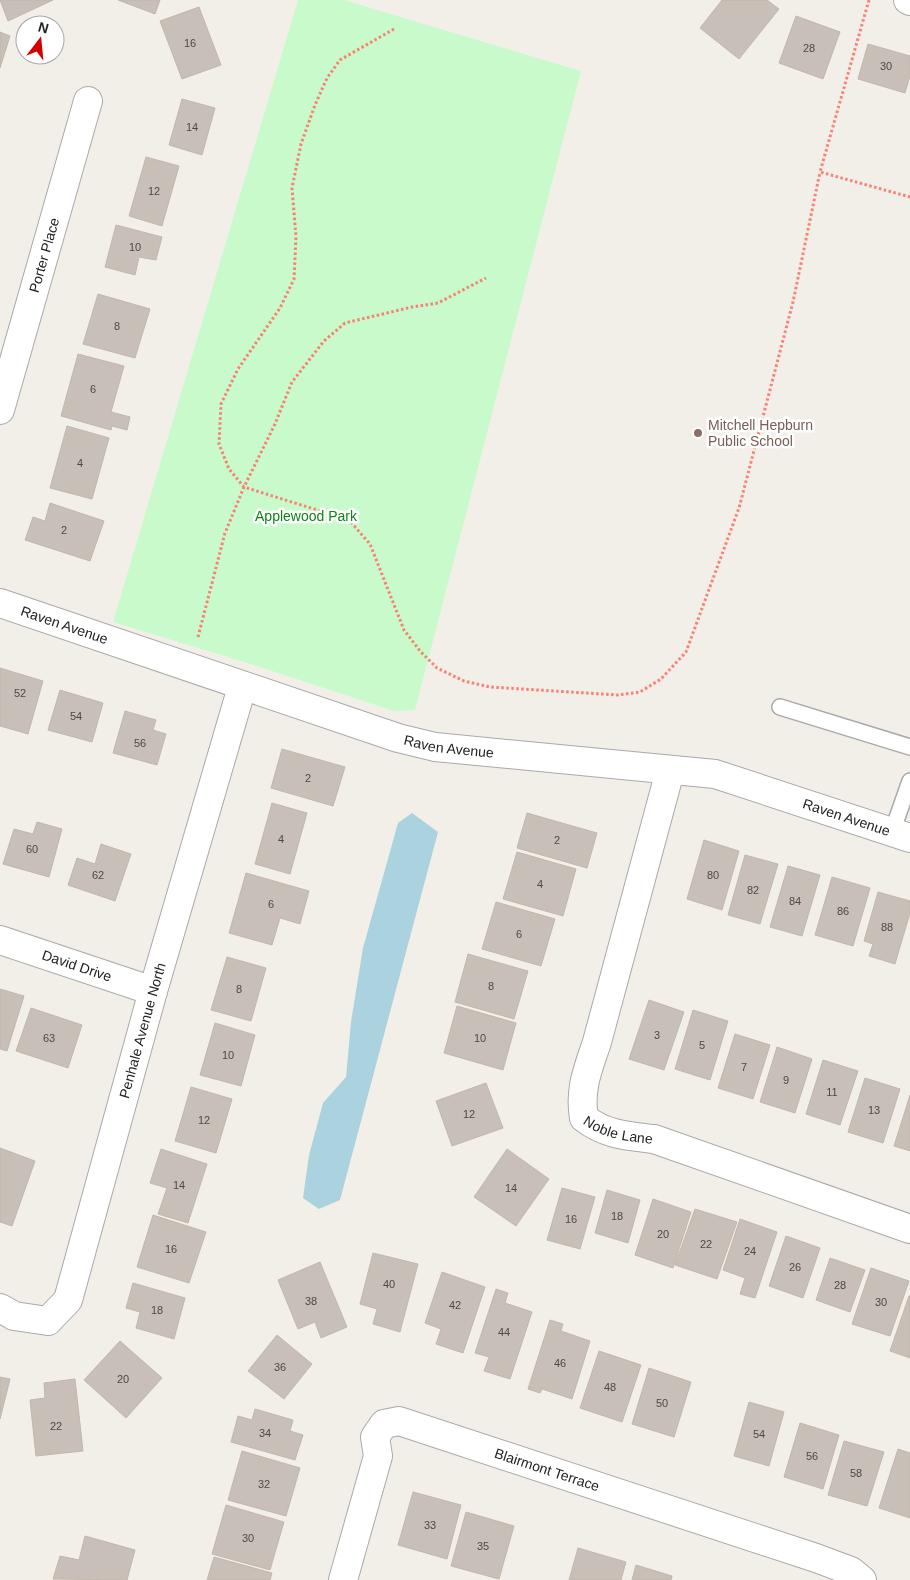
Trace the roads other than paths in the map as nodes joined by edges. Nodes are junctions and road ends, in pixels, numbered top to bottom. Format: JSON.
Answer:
{"nodes":[{"id":1,"x":88,"y":101,"type":"dead end"},
{"id":2,"x":0,"y":410,"type":"edge"},
{"id":3,"x":0,"y":602,"type":"edge"},
{"id":4,"x":242,"y":686,"type":"junction"},
{"id":5,"x":780,"y":707,"type":"dead end"},
{"id":6,"x":910,"y":747,"type":"edge"},
{"id":7,"x":670,"y":771,"type":"junction"},
{"id":8,"x":910,"y":781,"type":"edge"},
{"id":9,"x":901,"y":835,"type":"edge"},
{"id":10,"x":0,"y":940,"type":"edge"},
{"id":11,"x":153,"y":991,"type":"junction"},
{"id":12,"x":910,"y":1228,"type":"edge"},
{"id":13,"x":0,"y":1308,"type":"edge"},
{"id":14,"x":343,"y":1580,"type":"edge"},
{"id":15,"x":862,"y":1580,"type":"edge"}],
"edges":[{"from":1,"to":2,"type":"street","name":"Porter Place"},
{"from":3,"to":4,"type":"street","name":"Raven Avenue"},
{"from":4,"to":7,"type":"street","name":"Raven Avenue"},
{"from":4,"to":11,"type":"street","name":"Penhale Avenue North"},
{"from":5,"to":6,"type":"lane"},
{"from":7,"to":9,"type":"street","name":"Raven Avenue"},
{"from":7,"to":12,"type":"street","name":"Noble Lane"},
{"from":8,"to":9,"type":"lane"},
{"from":10,"to":11,"type":"street","name":"David Drive"},
{"from":11,"to":13,"type":"street","name":"Penhale Avenue North"},
{"from":14,"to":15,"type":"street","name":"Blairmont Terrace"}]}
